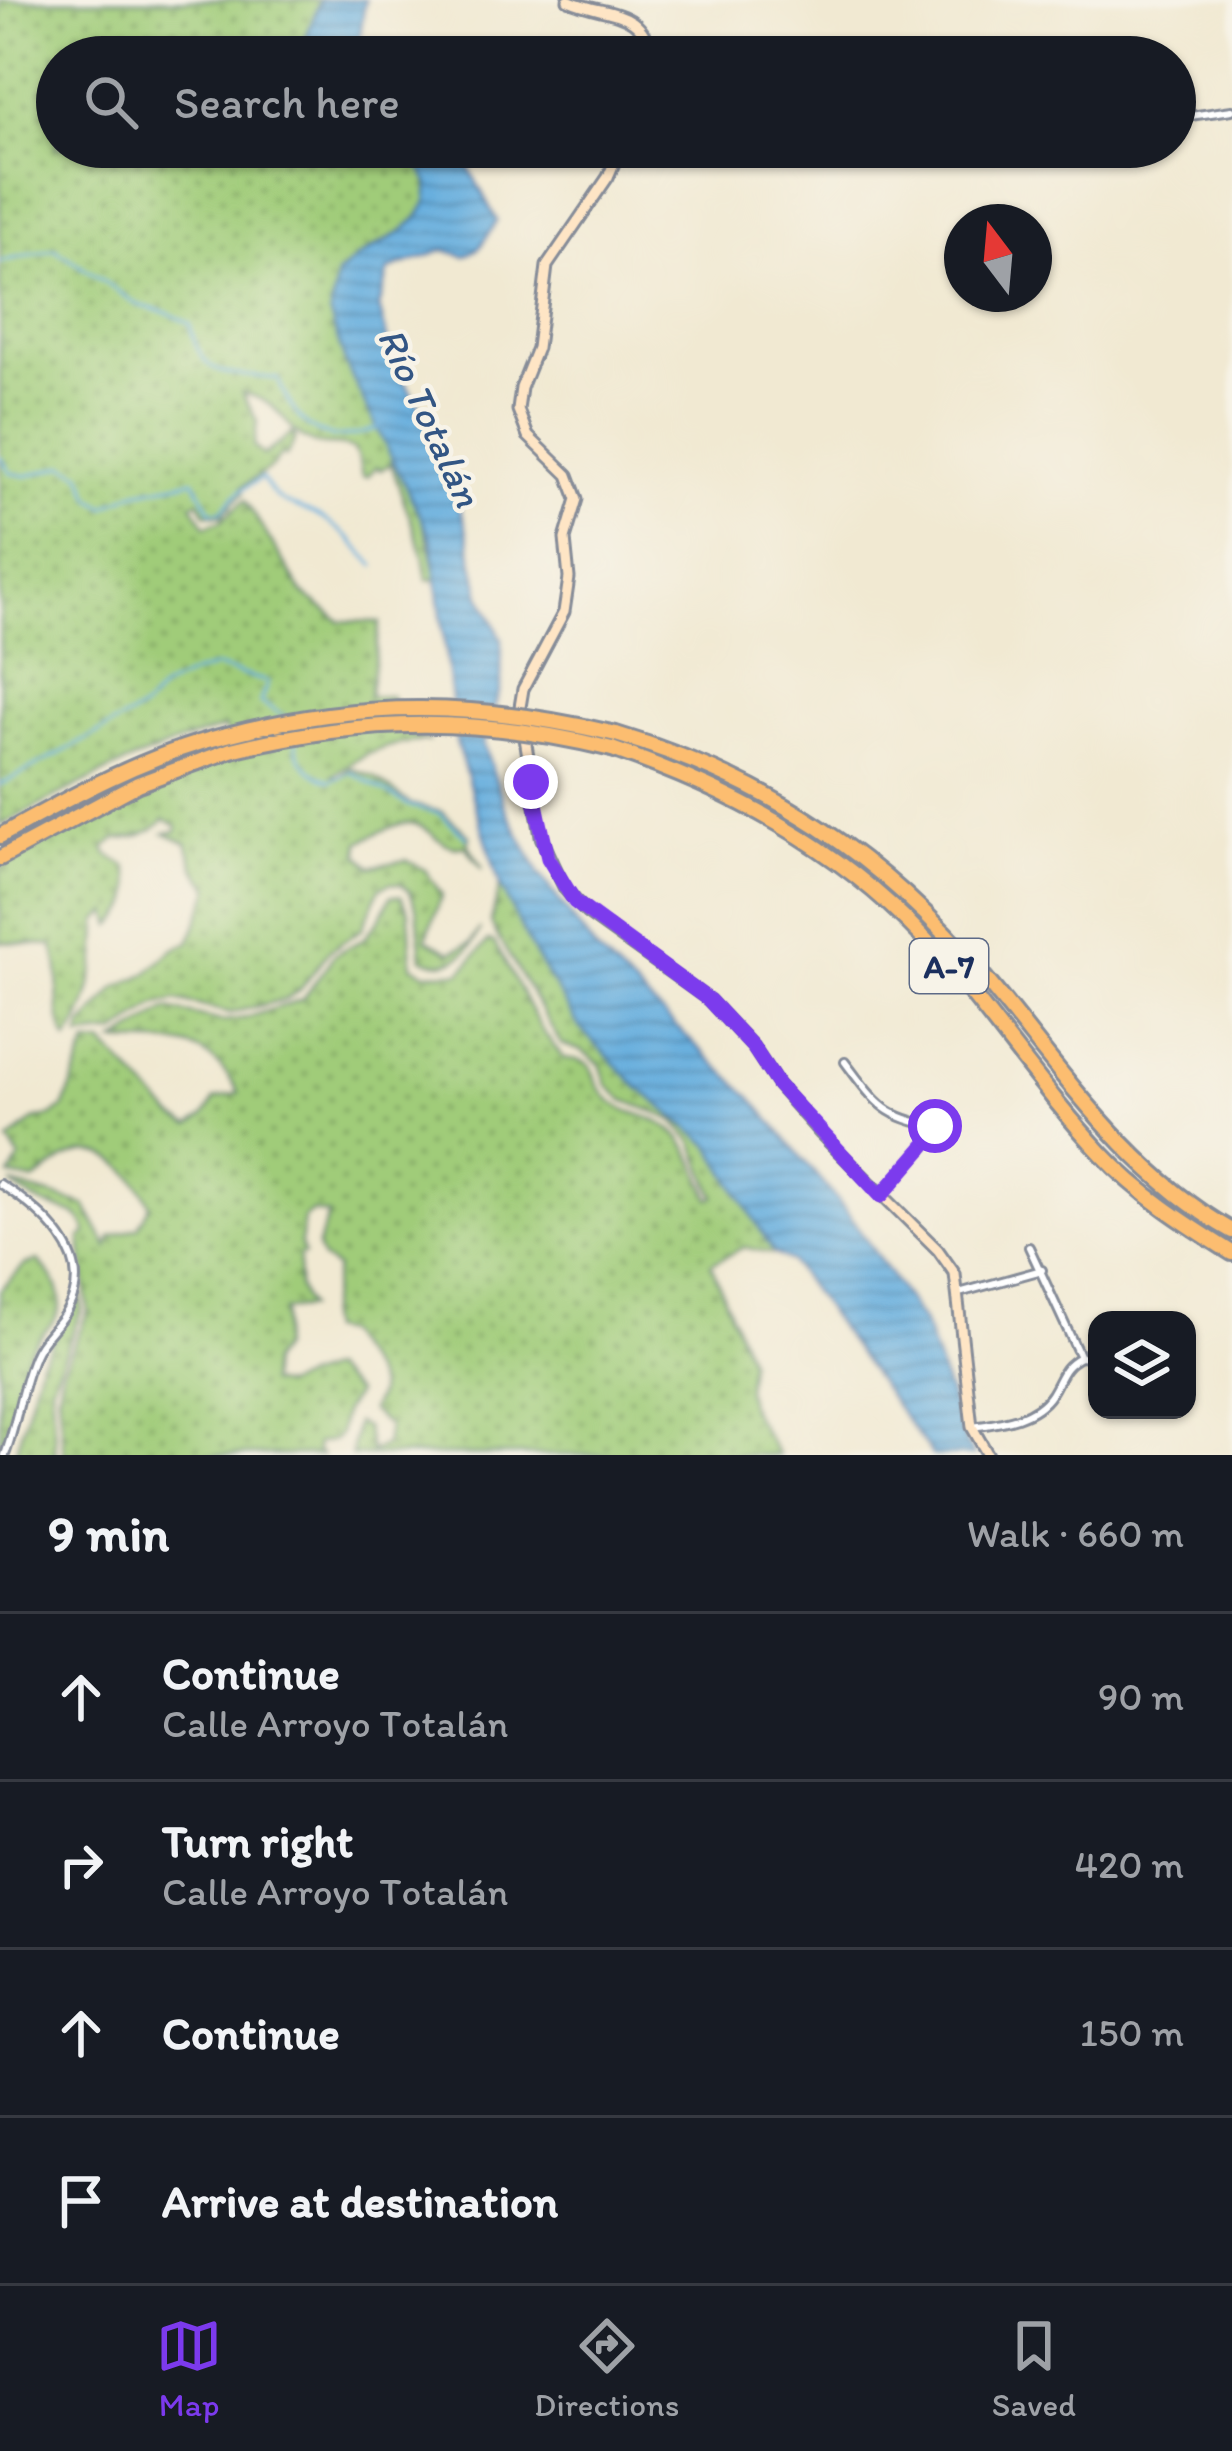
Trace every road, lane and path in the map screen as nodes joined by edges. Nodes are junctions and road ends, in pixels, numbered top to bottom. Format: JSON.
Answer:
{"nodes":[{"id":1,"x":568,"y":0,"type":"edge"},
{"id":2,"x":645,"y":36,"type":"edge"},
{"id":3,"x":1232,"y":110,"type":"edge"},
{"id":4,"x":1196,"y":115,"type":"edge"},
{"id":5,"x":612,"y":168,"type":"edge"},
{"id":6,"x":229,"y":742,"type":"junction"},
{"id":7,"x":614,"y":742,"type":"junction"},
{"id":8,"x":0,"y":836,"type":"edge"},
{"id":9,"x":0,"y":858,"type":"edge"},
{"id":10,"x":845,"y":1062,"type":"dead end"},
{"id":11,"x":3,"y":1186,"type":"edge"},
{"id":12,"x":881,"y":1196,"type":"junction"},
{"id":13,"x":0,"y":1197,"type":"edge"},
{"id":14,"x":1232,"y":1232,"type":"edge"},
{"id":15,"x":1029,"y":1247,"type":"dead end"},
{"id":16,"x":1232,"y":1253,"type":"edge"},
{"id":17,"x":1042,"y":1270,"type":"junction"},
{"id":18,"x":957,"y":1293,"type":"junction"},
{"id":19,"x":1080,"y":1357,"type":"junction"},
{"id":20,"x":1088,"y":1358,"type":"edge"},
{"id":21,"x":972,"y":1427,"type":"junction"},
{"id":22,"x":5,"y":1455,"type":"edge"},
{"id":23,"x":988,"y":1455,"type":"edge"}],
"edges":[{"from":1,"to":2,"type":"street"},
{"from":3,"to":4,"type":"street"},
{"from":5,"to":12,"type":"street"},
{"from":6,"to":7,"type":"highway","number":"A-7","bridge":true},
{"from":6,"to":8,"type":"highway","number":"A-7"},
{"from":6,"to":9,"type":"highway","number":"A-7"},
{"from":7,"to":14,"type":"highway","number":"A-7"},
{"from":7,"to":16,"type":"highway","number":"A-7"},
{"from":10,"to":12,"type":"street"},
{"from":11,"to":13,"type":"street"},
{"from":11,"to":22,"type":"street"},
{"from":12,"to":18,"type":"street"},
{"from":15,"to":17,"type":"street"},
{"from":17,"to":18,"type":"street"},
{"from":17,"to":19,"type":"street"},
{"from":18,"to":21,"type":"street"},
{"from":19,"to":20,"type":"street"},
{"from":19,"to":21,"type":"street"},
{"from":21,"to":23,"type":"street"}]}
